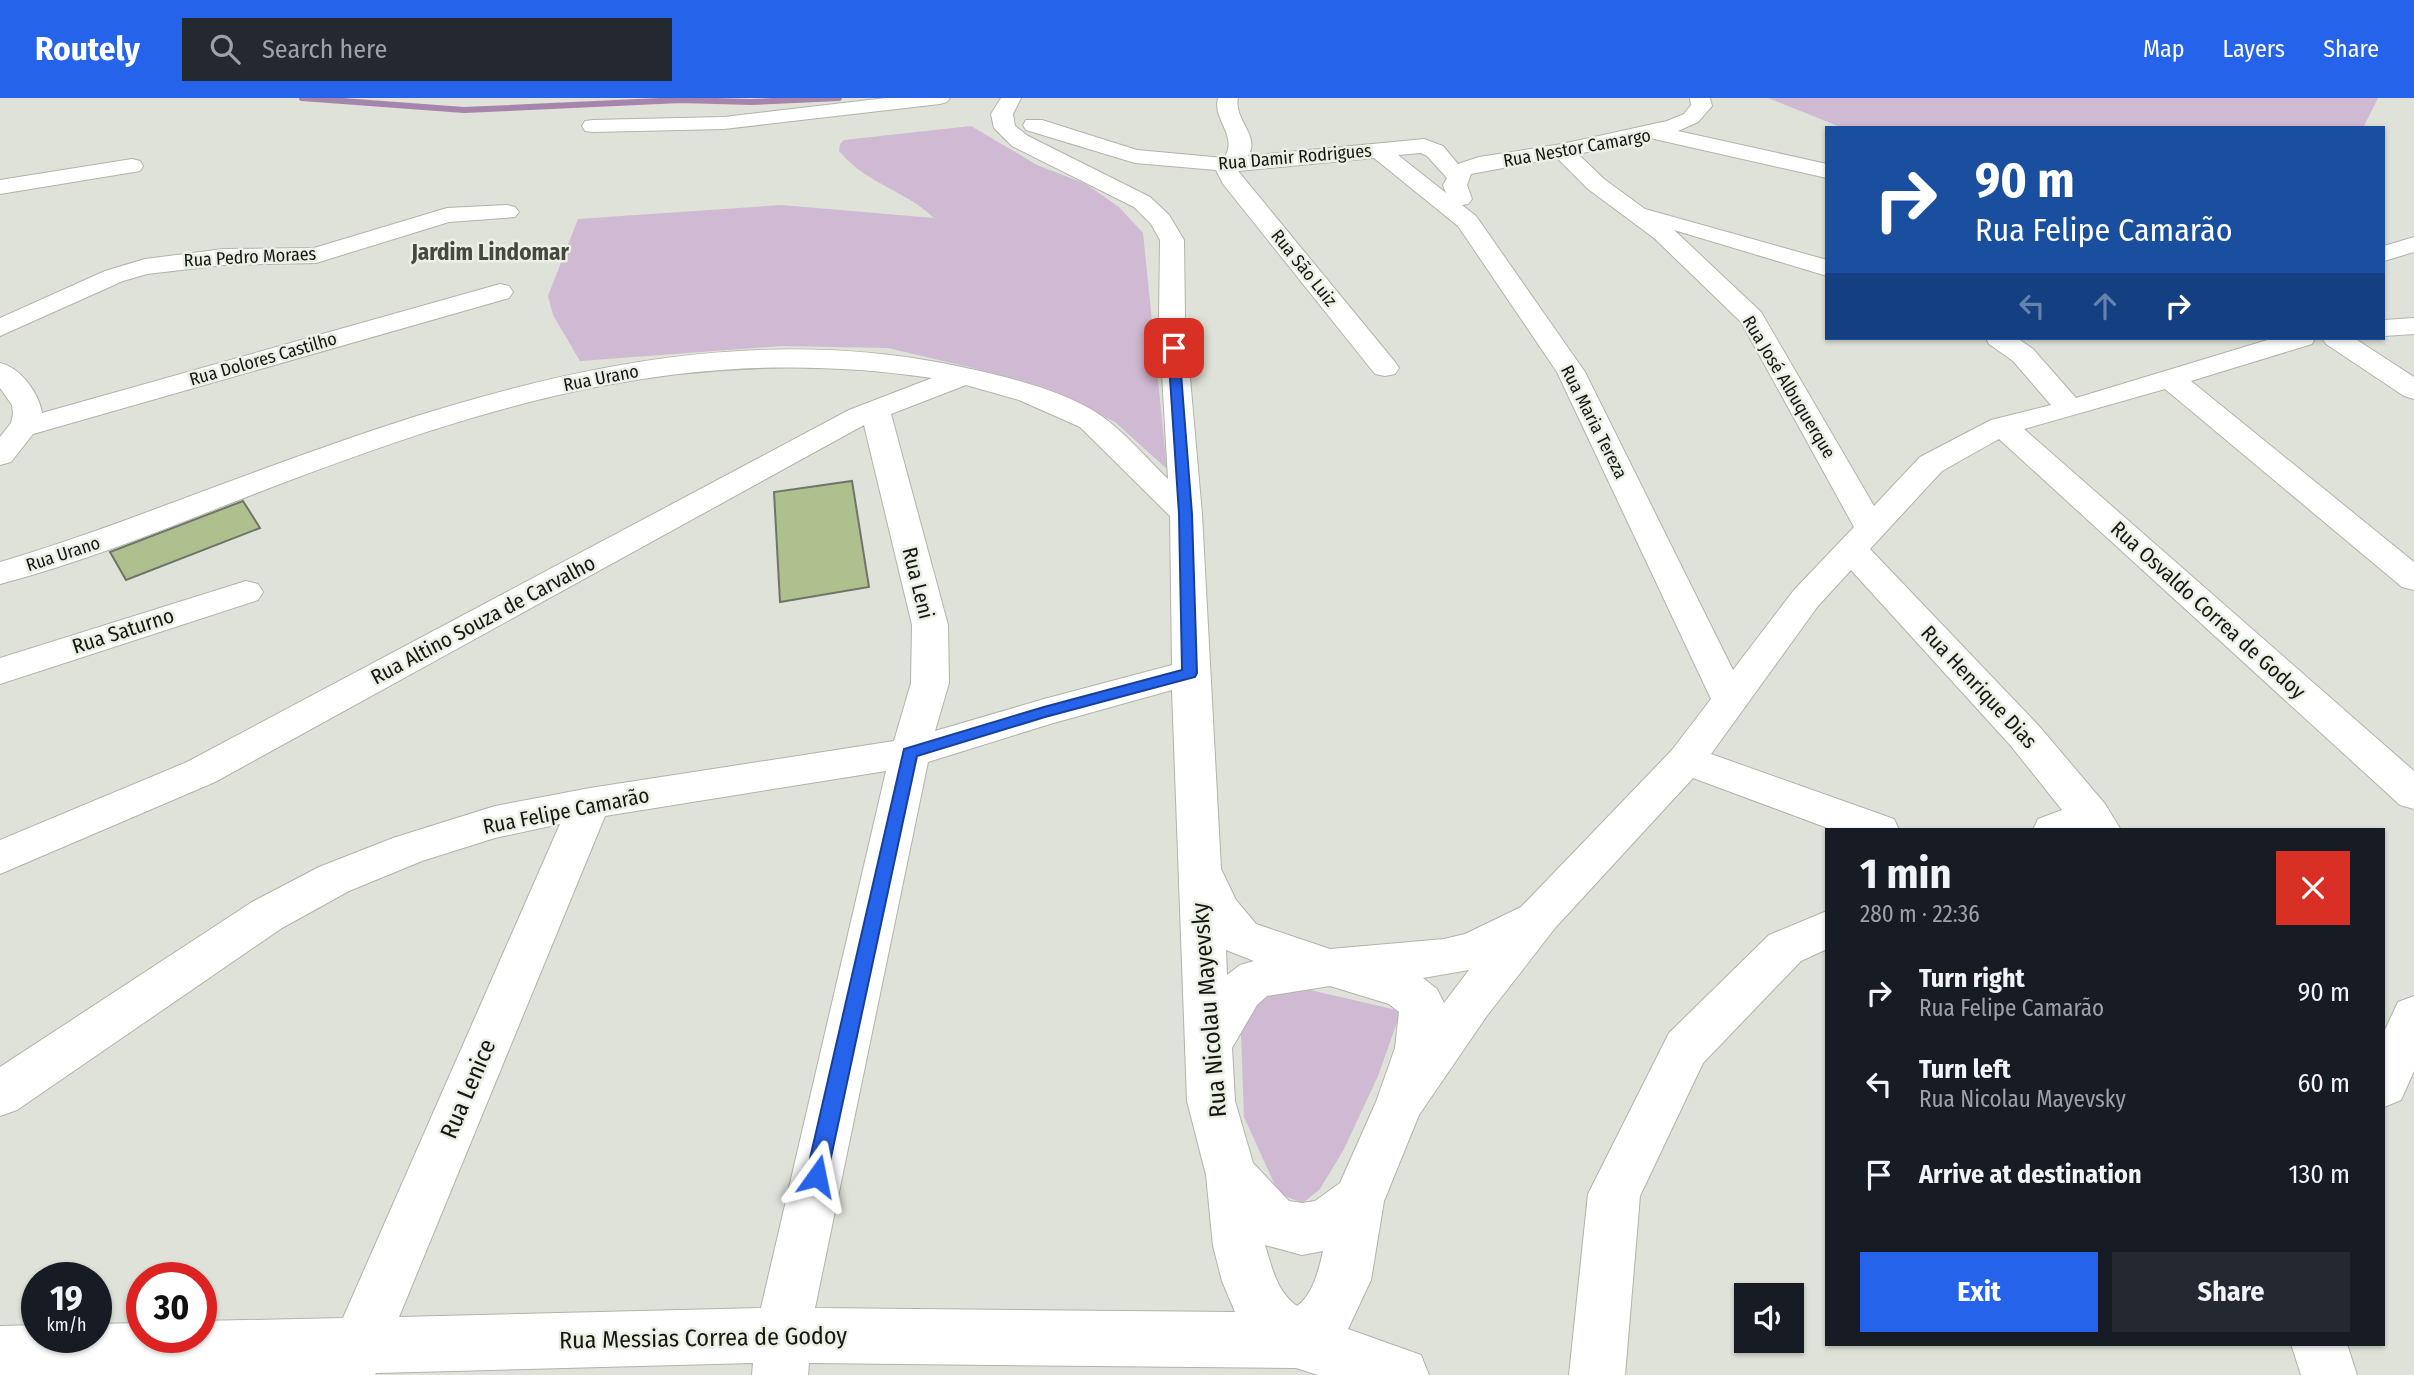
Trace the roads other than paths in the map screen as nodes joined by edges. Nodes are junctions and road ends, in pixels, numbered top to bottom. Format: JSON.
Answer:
{"nodes":[{"id":1,"x":940,"y":98,"type":"edge"},
{"id":2,"x":1228,"y":98,"type":"edge"},
{"id":3,"x":1700,"y":98,"type":"edge"},
{"id":4,"x":1007,"y":106,"type":"edge"},
{"id":5,"x":593,"y":126,"type":"dead end"},
{"id":6,"x":1652,"y":132,"type":"junction"},
{"id":7,"x":1378,"y":150,"type":"junction"},
{"id":8,"x":1562,"y":151,"type":"junction"},
{"id":9,"x":1229,"y":165,"type":"junction"},
{"id":10,"x":132,"y":166,"type":"dead end"},
{"id":11,"x":1825,"y":171,"type":"edge"},
{"id":12,"x":1457,"y":176,"type":"junction"},
{"id":13,"x":0,"y":187,"type":"edge"},
{"id":14,"x":507,"y":212,"type":"dead end"},
{"id":15,"x":1635,"y":212,"type":"junction"},
{"id":16,"x":1467,"y":221,"type":"junction"},
{"id":17,"x":2414,"y":244,"type":"edge"},
{"id":18,"x":2385,"y":254,"type":"edge"},
{"id":19,"x":1825,"y":267,"type":"edge"},
{"id":20,"x":500,"y":292,"type":"dead end"},
{"id":21,"x":2414,"y":326,"type":"edge"},
{"id":22,"x":0,"y":328,"type":"edge"},
{"id":23,"x":2385,"y":328,"type":"edge"},
{"id":24,"x":2002,"y":340,"type":"edge"},
{"id":25,"x":2296,"y":340,"type":"edge"},
{"id":26,"x":2339,"y":340,"type":"edge"},
{"id":27,"x":1385,"y":369,"type":"dead end"},
{"id":28,"x":0,"y":371,"type":"edge"},
{"id":29,"x":963,"y":376,"type":"junction"},
{"id":30,"x":2169,"y":379,"type":"junction"},
{"id":31,"x":2414,"y":390,"type":"edge"},
{"id":32,"x":875,"y":409,"type":"junction"},
{"id":33,"x":2070,"y":409,"type":"junction"},
{"id":34,"x":2002,"y":426,"type":"junction"},
{"id":35,"x":26,"y":427,"type":"junction"},
{"id":36,"x":0,"y":456,"type":"edge"},
{"id":37,"x":1186,"y":514,"type":"junction"},
{"id":38,"x":1861,"y":539,"type":"junction"},
{"id":39,"x":0,"y":573,"type":"edge"},
{"id":40,"x":2414,"y":579,"type":"edge"},
{"id":41,"x":246,"y":592,"type":"dead end"},
{"id":42,"x":0,"y":671,"type":"edge"},
{"id":43,"x":1190,"y":673,"type":"junction"},
{"id":44,"x":1730,"y":701,"type":"junction"},
{"id":45,"x":910,"y":753,"type":"junction"},
{"id":46,"x":1686,"y":760,"type":"junction"},
{"id":47,"x":2414,"y":794,"type":"edge"},
{"id":48,"x":590,"y":803,"type":"junction"},
{"id":49,"x":2096,"y":822,"type":"edge"},
{"id":50,"x":1873,"y":828,"type":"edge"},
{"id":51,"x":2064,"y":828,"type":"edge"},
{"id":52,"x":0,"y":858,"type":"edge"},
{"id":53,"x":1199,"y":868,"type":"junction"},
{"id":54,"x":1540,"y":915,"type":"junction"},
{"id":55,"x":1825,"y":930,"type":"edge"},
{"id":56,"x":1334,"y":967,"type":"junction"},
{"id":57,"x":2414,"y":1016,"type":"edge"},
{"id":58,"x":1207,"y":1047,"type":"junction"},
{"id":59,"x":2385,"y":1083,"type":"edge"},
{"id":60,"x":0,"y":1094,"type":"edge"},
{"id":61,"x":1401,"y":1102,"type":"junction"},
{"id":62,"x":1231,"y":1175,"type":"junction"},
{"id":63,"x":1358,"y":1201,"type":"junction"},
{"id":64,"x":2320,"y":1346,"type":"edge"},
{"id":65,"x":0,"y":1354,"type":"edge"},
{"id":66,"x":781,"y":1355,"type":"edge"},
{"id":67,"x":1296,"y":1358,"type":"edge"},
{"id":68,"x":353,"y":1360,"type":"edge"},
{"id":69,"x":1401,"y":1375,"type":"edge"},
{"id":70,"x":1597,"y":1375,"type":"edge"},
{"id":71,"x":2329,"y":1375,"type":"edge"}],
"edges":[{"from":1,"to":5,"type":"street"},
{"from":2,"to":9,"type":"street"},
{"from":3,"to":6,"type":"street"},
{"from":4,"to":9,"type":"street","name":"Rua Damir Rodrigues"},
{"from":4,"to":37,"type":"street","name":"Rua Nicolau Mayevsky"},
{"from":6,"to":8,"type":"street","name":"Rua Nestor Camargo"},
{"from":6,"to":11,"type":"street","name":"Rua Nestor Camargo"},
{"from":7,"to":9,"type":"street","name":"Rua Damir Rodrigues"},
{"from":7,"to":12,"type":"street","name":"Rua Damir Rodrigues"},
{"from":7,"to":16,"type":"street","name":"Rua Maria Tereza"},
{"from":8,"to":12,"type":"street","name":"Rua Nestor Camargo"},
{"from":8,"to":15,"type":"street","name":"Rua José Albuquerque"},
{"from":9,"to":27,"type":"street","name":"Rua São Luiz"},
{"from":10,"to":13,"type":"street"},
{"from":12,"to":16,"type":"street"},
{"from":14,"to":22,"type":"street","name":"Rua Pedro Moraes"},
{"from":15,"to":19,"type":"street"},
{"from":15,"to":38,"type":"street","name":"Rua José Albuquerque"},
{"from":16,"to":44,"type":"street","name":"Rua Maria Tereza"},
{"from":17,"to":18,"type":"street"},
{"from":20,"to":35,"type":"street","name":"Rua Dolores Castilho"},
{"from":21,"to":23,"type":"street"},
{"from":24,"to":33,"type":"street"},
{"from":25,"to":30,"type":"street"},
{"from":26,"to":31,"type":"street"},
{"from":28,"to":35,"type":"street"},
{"from":29,"to":32,"type":"street","name":"Rua Altino Souza de Carvalho"},
{"from":29,"to":37,"type":"street","name":"Rua Urano"},
{"from":29,"to":39,"type":"street","name":"Rua Urano"},
{"from":30,"to":33,"type":"street"},
{"from":30,"to":40,"type":"street"},
{"from":32,"to":45,"type":"street","name":"Rua Leni"},
{"from":32,"to":52,"type":"street","name":"Rua Altino Souza de Carvalho"},
{"from":33,"to":34,"type":"street"},
{"from":34,"to":38,"type":"street"},
{"from":34,"to":47,"type":"street","name":"Rua Osvaldo Correa de Godoy"},
{"from":35,"to":36,"type":"street"},
{"from":37,"to":43,"type":"street","name":"Rua Nicolau Mayevsky"},
{"from":38,"to":44,"type":"street"},
{"from":38,"to":49,"type":"street","name":"Rua Henrique Dias"},
{"from":41,"to":42,"type":"street","name":"Rua Saturno"},
{"from":43,"to":45,"type":"street","name":"Rua Felipe Camarão"},
{"from":43,"to":53,"type":"street","name":"Rua Nicolau Mayevsky"},
{"from":44,"to":46,"type":"street"},
{"from":45,"to":48,"type":"street","name":"Rua Felipe Camarão"},
{"from":45,"to":66,"type":"street","name":"Rua Leni"},
{"from":46,"to":50,"type":"street"},
{"from":46,"to":54,"type":"street"},
{"from":48,"to":60,"type":"street","name":"Rua Felipe Camarão"},
{"from":48,"to":68,"type":"street","name":"Rua Lenice"},
{"from":49,"to":51,"type":"street"},
{"from":53,"to":56,"type":"street","name":"Rua Nicolau Mayevsky"},
{"from":53,"to":58,"type":"street","name":"Rua Nicolau Mayevsky"},
{"from":54,"to":56,"type":"street"},
{"from":54,"to":61,"type":"street"},
{"from":55,"to":70,"type":"street"},
{"from":56,"to":58,"type":"street"},
{"from":56,"to":61,"type":"street"},
{"from":57,"to":59,"type":"street"},
{"from":58,"to":62,"type":"street","name":"Rua Nicolau Mayevsky"},
{"from":61,"to":63,"type":"street"},
{"from":62,"to":63,"type":"street"},
{"from":62,"to":67,"type":"street","name":"Rua Nicolau Mayevsky"},
{"from":63,"to":67,"type":"street"},
{"from":64,"to":71,"type":"street"},
{"from":65,"to":68,"type":"street","name":"Rua Messias Correa de Godoy"},
{"from":66,"to":67,"type":"street","name":"Rua Messias Correa de Godoy"},
{"from":66,"to":68,"type":"street","name":"Rua Messias Correa de Godoy"},
{"from":67,"to":69,"type":"street","name":"Rua Messias Correa de Godoy"}]}
